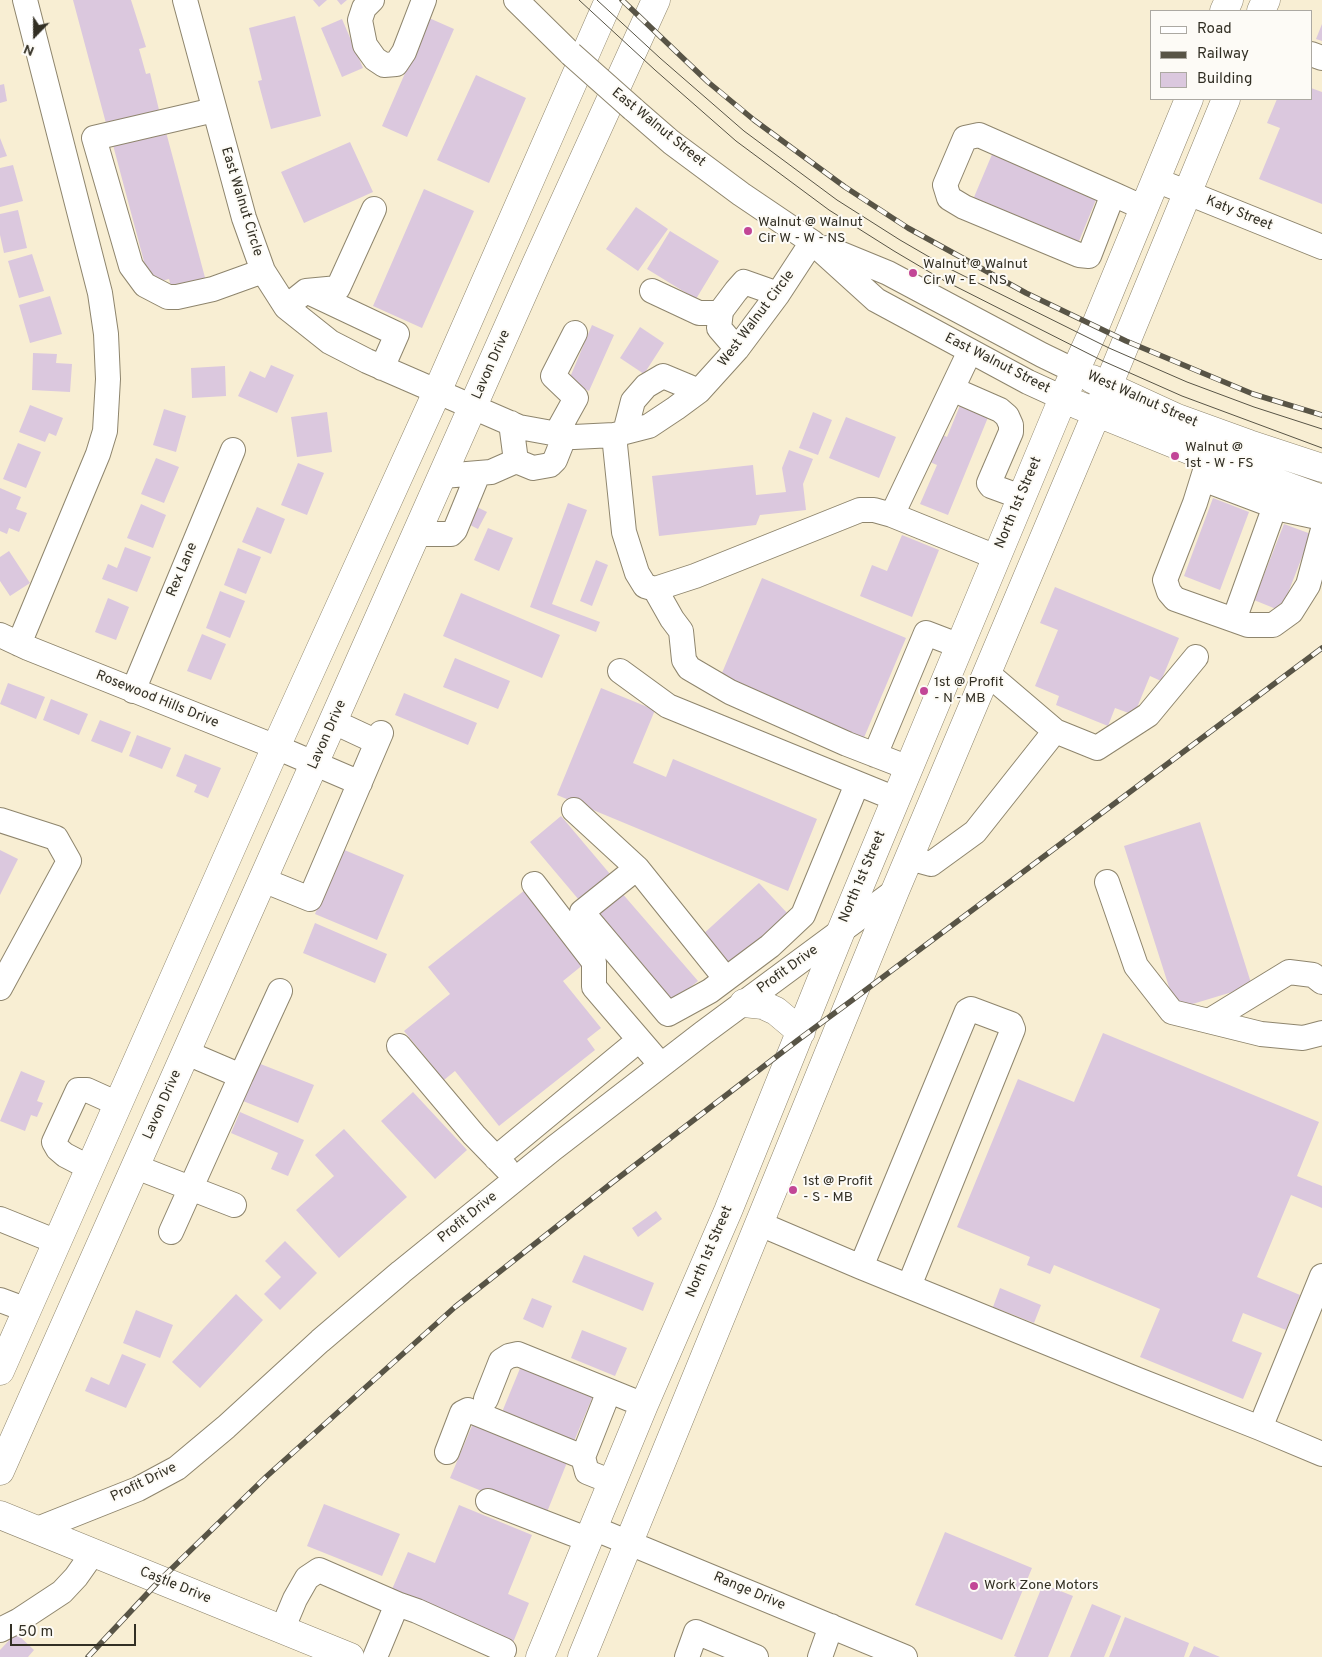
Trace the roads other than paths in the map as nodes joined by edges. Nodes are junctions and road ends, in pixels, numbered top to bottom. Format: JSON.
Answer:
{"nodes":[{"id":1,"x":25,"y":0,"type":"edge"},
{"id":2,"x":185,"y":0,"type":"edge"},
{"id":3,"x":372,"y":0,"type":"edge"},
{"id":4,"x":424,"y":0,"type":"edge"},
{"id":5,"x":516,"y":0,"type":"edge"},
{"id":6,"x":609,"y":0,"type":"edge"},
{"id":7,"x":656,"y":0,"type":"edge"},
{"id":8,"x":1189,"y":100,"type":"edge"},
{"id":9,"x":1226,"y":100,"type":"edge"},
{"id":10,"x":214,"y":110,"type":"junction"},
{"id":11,"x":1156,"y":180,"type":"junction"},
{"id":12,"x":1187,"y":193,"type":"junction"},
{"id":13,"x":1113,"y":194,"type":"junction"},
{"id":14,"x":1144,"y":208,"type":"junction"},
{"id":15,"x":374,"y":209,"type":"dead end"},
{"id":16,"x":812,"y":242,"type":"junction"},
{"id":17,"x":1322,"y":248,"type":"edge"},
{"id":18,"x":263,"y":271,"type":"junction"},
{"id":19,"x":652,"y":291,"type":"dead end"},
{"id":20,"x":306,"y":292,"type":"junction"},
{"id":21,"x":778,"y":294,"type":"junction"},
{"id":22,"x":286,"y":307,"type":"junction"},
{"id":23,"x":721,"y":313,"type":"junction"},
{"id":24,"x":575,"y":333,"type":"dead end"},
{"id":25,"x":737,"y":350,"type":"junction"},
{"id":26,"x":970,"y":351,"type":"junction"},
{"id":27,"x":382,"y":368,"type":"junction"},
{"id":28,"x":1075,"y":371,"type":"junction"},
{"id":29,"x":1108,"y":386,"type":"junction"},
{"id":30,"x":699,"y":390,"type":"junction"},
{"id":31,"x":952,"y":390,"type":"junction"},
{"id":32,"x":437,"y":392,"type":"junction"},
{"id":33,"x":1063,"y":398,"type":"junction"},
{"id":34,"x":474,"y":407,"type":"junction"},
{"id":35,"x":1096,"y":414,"type":"junction"},
{"id":36,"x":511,"y":424,"type":"junction"},
{"id":37,"x":561,"y":434,"type":"junction"},
{"id":38,"x":620,"y":434,"type":"junction"},
{"id":39,"x":233,"y":450,"type":"dead end"},
{"id":40,"x":516,"y":461,"type":"junction"},
{"id":41,"x":1322,"y":468,"type":"edge"},
{"id":42,"x":1206,"y":469,"type":"junction"},
{"id":43,"x":478,"y":474,"type":"junction"},
{"id":44,"x":443,"y":476,"type":"junction"},
{"id":45,"x":1021,"y":497,"type":"junction"},
{"id":46,"x":1322,"y":499,"type":"edge"},
{"id":47,"x":1275,"y":506,"type":"junction"},
{"id":48,"x":892,"y":515,"type":"junction"},
{"id":49,"x":1322,"y":518,"type":"edge"},
{"id":50,"x":1322,"y":533,"type":"edge"},
{"id":51,"x":417,"y":534,"type":"junction"},
{"id":52,"x":996,"y":557,"type":"junction"},
{"id":53,"x":655,"y":589,"type":"junction"},
{"id":54,"x":1234,"y":620,"type":"junction"},
{"id":55,"x":9,"y":639,"type":"edge"},
{"id":56,"x":960,"y":646,"type":"junction"},
{"id":57,"x":1196,"y":658,"type":"dead end"},
{"id":58,"x":620,"y":671,"type":"dead end"},
{"id":59,"x":987,"y":673,"type":"junction"},
{"id":60,"x":133,"y":691,"type":"junction"},
{"id":61,"x":334,"y":722,"type":"junction"},
{"id":62,"x":1055,"y":731,"type":"junction"},
{"id":63,"x":276,"y":747,"type":"junction"},
{"id":64,"x":875,"y":755,"type":"junction"},
{"id":65,"x":315,"y":764,"type":"junction"},
{"id":66,"x":909,"y":768,"type":"junction"},
{"id":67,"x":360,"y":783,"type":"junction"},
{"id":68,"x":857,"y":784,"type":"junction"},
{"id":69,"x":896,"y":799,"type":"junction"},
{"id":70,"x":574,"y":810,"type":"dead end"},
{"id":71,"x":0,"y":820,"type":"edge"},
{"id":72,"x":909,"y":858,"type":"junction"},
{"id":73,"x":637,"y":868,"type":"junction"},
{"id":74,"x":263,"y":880,"type":"junction"},
{"id":75,"x":1107,"y":882,"type":"dead end"},
{"id":76,"x":534,"y":884,"type":"dead end"},
{"id":77,"x":896,"y":891,"type":"junction"},
{"id":78,"x":841,"y":931,"type":"junction"},
{"id":79,"x":727,"y":978,"type":"junction"},
{"id":80,"x":1322,"y":982,"type":"edge"},
{"id":81,"x":0,"y":988,"type":"edge"},
{"id":82,"x":280,"y":990,"type":"dead end"},
{"id":83,"x":744,"y":1002,"type":"junction"},
{"id":84,"x":1209,"y":1021,"type":"junction"},
{"id":85,"x":801,"y":1032,"type":"junction"},
{"id":86,"x":1322,"y":1033,"type":"edge"},
{"id":87,"x":639,"y":1040,"type":"junction"},
{"id":88,"x":399,"y":1046,"type":"dead end"},
{"id":89,"x":187,"y":1053,"type":"junction"},
{"id":90,"x":661,"y":1066,"type":"junction"},
{"id":91,"x":241,"y":1076,"type":"junction"},
{"id":92,"x":118,"y":1104,"type":"junction"},
{"id":93,"x":496,"y":1158,"type":"junction"},
{"id":94,"x":136,"y":1166,"type":"junction"},
{"id":95,"x":90,"y":1168,"type":"junction"},
{"id":96,"x":516,"y":1178,"type":"junction"},
{"id":97,"x":191,"y":1188,"type":"junction"},
{"id":98,"x":234,"y":1205,"type":"dead end"},
{"id":99,"x":728,"y":1211,"type":"junction"},
{"id":100,"x":760,"y":1224,"type":"junction"},
{"id":101,"x":2,"y":1226,"type":"edge"},
{"id":102,"x":171,"y":1232,"type":"dead end"},
{"id":103,"x":57,"y":1242,"type":"junction"},
{"id":104,"x":861,"y":1267,"type":"junction"},
{"id":105,"x":1322,"y":1276,"type":"edge"},
{"id":106,"x":909,"y":1286,"type":"junction"},
{"id":107,"x":0,"y":1300,"type":"edge"},
{"id":108,"x":27,"y":1310,"type":"junction"},
{"id":109,"x":3,"y":1358,"type":"edge"},
{"id":110,"x":609,"y":1391,"type":"junction"},
{"id":111,"x":486,"y":1399,"type":"dead end"},
{"id":112,"x":644,"y":1405,"type":"junction"},
{"id":113,"x":1260,"y":1428,"type":"junction"},
{"id":114,"x":447,"y":1452,"type":"dead end"},
{"id":115,"x":1322,"y":1454,"type":"edge"},
{"id":116,"x":583,"y":1457,"type":"junction"},
{"id":117,"x":0,"y":1471,"type":"edge"},
{"id":118,"x":612,"y":1482,"type":"junction"},
{"id":119,"x":488,"y":1501,"type":"dead end"},
{"id":120,"x":0,"y":1515,"type":"edge"},
{"id":121,"x":35,"y":1530,"type":"junction"},
{"id":122,"x":591,"y":1534,"type":"junction"},
{"id":123,"x":629,"y":1542,"type":"junction"},
{"id":124,"x":93,"y":1553,"type":"junction"},
{"id":125,"x":397,"y":1604,"type":"junction"},
{"id":126,"x":831,"y":1626,"type":"junction"},
{"id":127,"x":0,"y":1630,"type":"edge"},
{"id":128,"x":282,"y":1630,"type":"junction"},
{"id":129,"x":504,"y":1650,"type":"dead end"},
{"id":130,"x":350,"y":1657,"type":"edge"},
{"id":131,"x":375,"y":1657,"type":"edge"},
{"id":132,"x":540,"y":1657,"type":"edge"},
{"id":133,"x":582,"y":1657,"type":"edge"},
{"id":134,"x":687,"y":1657,"type":"edge"},
{"id":135,"x":756,"y":1657,"type":"edge"},
{"id":136,"x":820,"y":1657,"type":"edge"},
{"id":137,"x":905,"y":1657,"type":"edge"}],
"edges":[{"from":1,"to":55,"type":"street"},
{"from":2,"to":10,"type":"street","name":"East Walnut Circle"},
{"from":3,"to":4,"type":"street"},
{"from":5,"to":16,"type":"street","name":"East Walnut Street","bridge":true},
{"from":6,"to":32,"type":"main road"},
{"from":7,"to":34,"type":"main road","name":"Lavon Drive"},
{"from":8,"to":11,"type":"main road","name":"North 1st Street"},
{"from":9,"to":12,"type":"main road"},
{"from":10,"to":18,"type":"street","name":"East Walnut Circle"},
{"from":10,"to":18,"type":"street"},
{"from":11,"to":12,"type":"street","name":"Katy Street"},
{"from":11,"to":14,"type":"main road","name":"North 1st Street"},
{"from":12,"to":17,"type":"street","name":"Katy Street"},
{"from":12,"to":29,"type":"main road"},
{"from":13,"to":13,"type":"street"},
{"from":13,"to":14,"type":"street"},
{"from":14,"to":28,"type":"main road","name":"North 1st Street"},
{"from":15,"to":20,"type":"street"},
{"from":16,"to":21,"type":"street","name":"West Walnut Circle"},
{"from":16,"to":26,"type":"street","name":"East Walnut Street"},
{"from":16,"to":28,"type":"street","name":"East Walnut Street"},
{"from":18,"to":22,"type":"street","name":"East Walnut Circle"},
{"from":19,"to":23,"type":"street"},
{"from":20,"to":22,"type":"street"},
{"from":20,"to":27,"type":"street"},
{"from":21,"to":23,"type":"street"},
{"from":21,"to":25,"type":"street","name":"West Walnut Circle"},
{"from":22,"to":27,"type":"street","name":"East Walnut Circle"},
{"from":23,"to":25,"type":"street"},
{"from":24,"to":37,"type":"street"},
{"from":25,"to":30,"type":"street","name":"West Walnut Circle"},
{"from":26,"to":31,"type":"street"},
{"from":26,"to":33,"type":"street","name":"East Walnut Street"},
{"from":27,"to":32,"type":"street","name":"East Walnut Circle"},
{"from":28,"to":29,"type":"main road","name":"West Walnut Street"},
{"from":28,"to":33,"type":"main road","name":"North 1st Street"},
{"from":29,"to":35,"type":"main road"},
{"from":29,"to":41,"type":"main road","name":"West Walnut Street"},
{"from":30,"to":38,"type":"street","name":"West Walnut Circle"},
{"from":30,"to":38,"type":"street"},
{"from":31,"to":45,"type":"street"},
{"from":31,"to":48,"type":"street"},
{"from":32,"to":34,"type":"street","name":"East Walnut Circle"},
{"from":32,"to":63,"type":"main road"},
{"from":33,"to":35,"type":"main road","name":"West Walnut Street"},
{"from":33,"to":45,"type":"main road","name":"North 1st Street"},
{"from":34,"to":36,"type":"street","name":"West Walnut Circle"},
{"from":34,"to":44,"type":"main road","name":"Lavon Drive"},
{"from":35,"to":42,"type":"main road","name":"West Walnut Street"},
{"from":35,"to":59,"type":"main road"},
{"from":36,"to":37,"type":"street","name":"West Walnut Circle"},
{"from":36,"to":40,"type":"street"},
{"from":37,"to":38,"type":"street","name":"West Walnut Circle"},
{"from":37,"to":40,"type":"street"},
{"from":38,"to":53,"type":"street"},
{"from":39,"to":60,"type":"street","name":"Rex Lane"},
{"from":40,"to":43,"type":"street"},
{"from":42,"to":46,"type":"main road","name":"West Walnut Street"},
{"from":42,"to":47,"type":"street"},
{"from":42,"to":54,"type":"street"},
{"from":43,"to":44,"type":"street"},
{"from":43,"to":51,"type":"street"},
{"from":44,"to":51,"type":"main road","name":"Lavon Drive"},
{"from":45,"to":52,"type":"main road","name":"North 1st Street"},
{"from":47,"to":49,"type":"street"},
{"from":47,"to":54,"type":"street"},
{"from":48,"to":52,"type":"street"},
{"from":48,"to":53,"type":"street"},
{"from":50,"to":54,"type":"street"},
{"from":51,"to":61,"type":"main road","name":"Lavon Drive"},
{"from":52,"to":56,"type":"main road","name":"North 1st Street"},
{"from":53,"to":64,"type":"street"},
{"from":55,"to":60,"type":"street","name":"Rosewood Hills Drive"},
{"from":56,"to":64,"type":"street"},
{"from":56,"to":66,"type":"main road","name":"North 1st Street"},
{"from":57,"to":62,"type":"street"},
{"from":58,"to":68,"type":"street"},
{"from":59,"to":62,"type":"street"},
{"from":59,"to":72,"type":"main road"},
{"from":60,"to":63,"type":"street","name":"Rosewood Hills Drive"},
{"from":61,"to":65,"type":"main road","name":"Lavon Drive"},
{"from":61,"to":67,"type":"street"},
{"from":62,"to":72,"type":"street"},
{"from":63,"to":65,"type":"street","name":"Rosewood Hills Drive"},
{"from":63,"to":92,"type":"main road"},
{"from":64,"to":66,"type":"street"},
{"from":65,"to":67,"type":"street","name":"Rosewood Hills Drive"},
{"from":65,"to":74,"type":"main road","name":"Lavon Drive"},
{"from":66,"to":69,"type":"main road","name":"North 1st Street"},
{"from":67,"to":74,"type":"street"},
{"from":68,"to":69,"type":"street"},
{"from":68,"to":79,"type":"street"},
{"from":69,"to":78,"type":"main road","name":"North 1st Street"},
{"from":70,"to":73,"type":"street"},
{"from":71,"to":81,"type":"street"},
{"from":72,"to":77,"type":"main road"},
{"from":73,"to":79,"type":"street"},
{"from":73,"to":79,"type":"street"},
{"from":74,"to":89,"type":"main road","name":"Lavon Drive"},
{"from":75,"to":84,"type":"street"},
{"from":76,"to":87,"type":"street"},
{"from":77,"to":78,"type":"street","name":"Profit Drive"},
{"from":77,"to":100,"type":"main road"},
{"from":78,"to":83,"type":"street","name":"Profit Drive"},
{"from":78,"to":85,"type":"main road","name":"North 1st Street"},
{"from":79,"to":83,"type":"street"},
{"from":79,"to":83,"type":"street"},
{"from":80,"to":84,"type":"street"},
{"from":82,"to":91,"type":"street"},
{"from":83,"to":85,"type":"main road"},
{"from":83,"to":90,"type":"street","name":"Profit Drive"},
{"from":84,"to":86,"type":"street"},
{"from":85,"to":99,"type":"main road","name":"North 1st Street"},
{"from":87,"to":90,"type":"street"},
{"from":87,"to":93,"type":"street"},
{"from":88,"to":93,"type":"street"},
{"from":89,"to":91,"type":"street"},
{"from":89,"to":94,"type":"main road","name":"Lavon Drive"},
{"from":90,"to":96,"type":"street","name":"Profit Drive"},
{"from":91,"to":97,"type":"street"},
{"from":92,"to":95,"type":"main road"},
{"from":92,"to":95,"type":"street"},
{"from":93,"to":96,"type":"street"},
{"from":94,"to":97,"type":"street"},
{"from":94,"to":117,"type":"main road","name":"Lavon Drive"},
{"from":95,"to":103,"type":"main road"},
{"from":96,"to":121,"type":"street","name":"Profit Drive"},
{"from":97,"to":98,"type":"street"},
{"from":97,"to":102,"type":"street"},
{"from":99,"to":100,"type":"main road"},
{"from":99,"to":112,"type":"main road","name":"North 1st Street"},
{"from":100,"to":104,"type":"street"},
{"from":100,"to":123,"type":"main road"},
{"from":101,"to":103,"type":"street"},
{"from":103,"to":108,"type":"main road"},
{"from":104,"to":106,"type":"street"},
{"from":104,"to":106,"type":"street"},
{"from":105,"to":113,"type":"street"},
{"from":106,"to":113,"type":"street"},
{"from":107,"to":108,"type":"street"},
{"from":108,"to":109,"type":"main road"},
{"from":110,"to":111,"type":"street"},
{"from":110,"to":112,"type":"street"},
{"from":110,"to":116,"type":"street"},
{"from":112,"to":118,"type":"main road","name":"North 1st Street"},
{"from":113,"to":115,"type":"street"},
{"from":114,"to":116,"type":"street"},
{"from":116,"to":118,"type":"street"},
{"from":118,"to":122,"type":"main road","name":"North 1st Street"},
{"from":119,"to":122,"type":"street","name":"Range Drive"},
{"from":120,"to":121,"type":"main road","name":"Castle Drive"},
{"from":121,"to":124,"type":"main road","name":"Castle Drive"},
{"from":122,"to":123,"type":"street","name":"Range Drive"},
{"from":122,"to":132,"type":"main road","name":"North 1st Street"},
{"from":123,"to":126,"type":"street","name":"Range Drive"},
{"from":123,"to":133,"type":"main road"},
{"from":124,"to":127,"type":"street"},
{"from":124,"to":128,"type":"main road","name":"Castle Drive"},
{"from":125,"to":128,"type":"street"},
{"from":125,"to":129,"type":"street"},
{"from":125,"to":131,"type":"street"},
{"from":126,"to":136,"type":"street"},
{"from":126,"to":137,"type":"street","name":"Range Drive"},
{"from":128,"to":130,"type":"main road","name":"Castle Drive"},
{"from":134,"to":135,"type":"street"}]}
